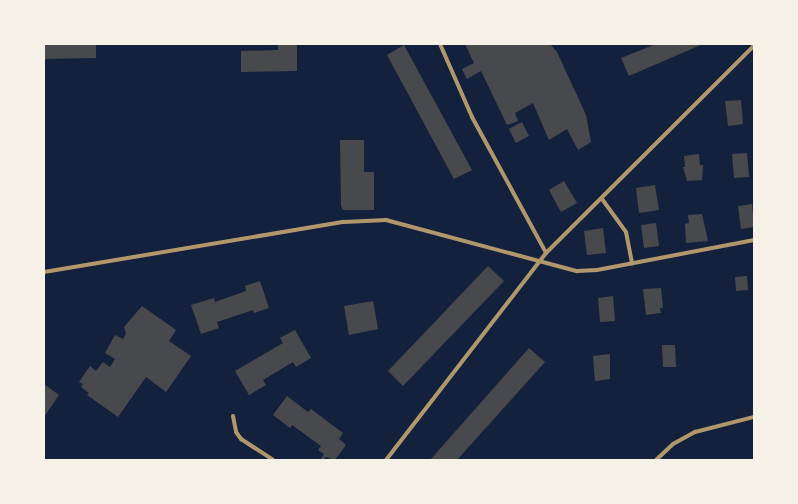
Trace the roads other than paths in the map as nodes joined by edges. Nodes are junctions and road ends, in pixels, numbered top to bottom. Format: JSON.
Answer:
{"nodes":[{"id":1,"x":440,"y":44,"type":"edge"},
{"id":2,"x":754,"y":46,"type":"edge"},
{"id":3,"x":602,"y":199,"type":"junction"},
{"id":4,"x":754,"y":240,"type":"edge"},
{"id":5,"x":546,"y":254,"type":"junction"},
{"id":6,"x":540,"y":262,"type":"junction"},
{"id":7,"x":632,"y":263,"type":"junction"},
{"id":8,"x":44,"y":272,"type":"edge"},
{"id":9,"x":233,"y":416,"type":"dead end"},
{"id":10,"x":754,"y":417,"type":"edge"},
{"id":11,"x":273,"y":460,"type":"edge"},
{"id":12,"x":387,"y":460,"type":"edge"},
{"id":13,"x":656,"y":460,"type":"edge"}],
"edges":[{"from":1,"to":5,"type":"lane"},
{"from":2,"to":3,"type":"lane"},
{"from":3,"to":5,"type":"lane"},
{"from":3,"to":7,"type":"lane"},
{"from":4,"to":7,"type":"lane"},
{"from":5,"to":6,"type":"lane"},
{"from":6,"to":7,"type":"lane"},
{"from":6,"to":8,"type":"lane"},
{"from":6,"to":12,"type":"lane"},
{"from":9,"to":11,"type":"lane"},
{"from":10,"to":13,"type":"lane"}]}
